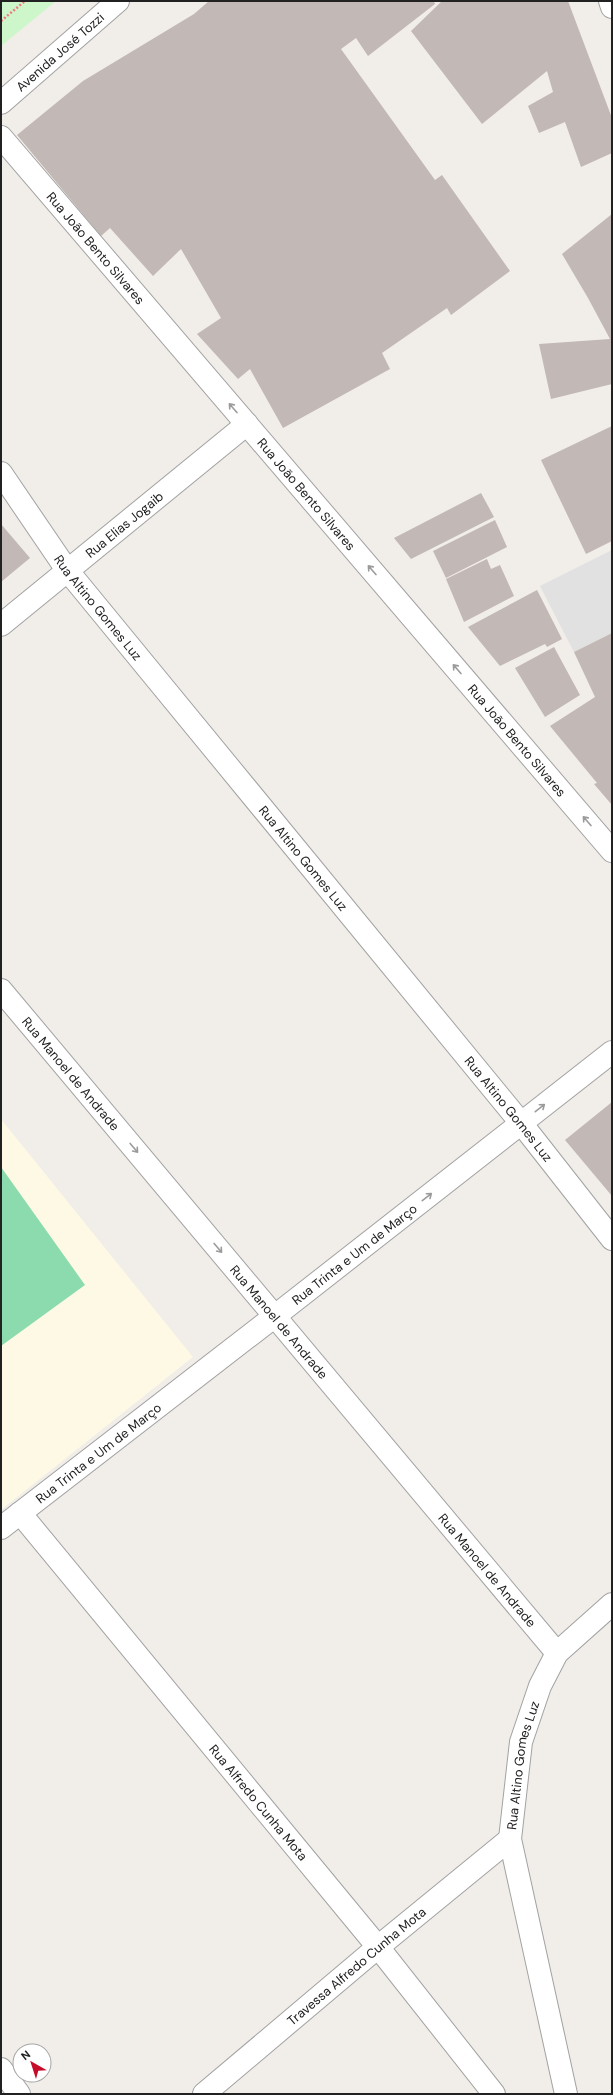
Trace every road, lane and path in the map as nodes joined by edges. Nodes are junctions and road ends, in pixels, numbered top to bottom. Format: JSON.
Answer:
{"nodes":[{"id":1,"x":25,"y":1,"type":"edge"},
{"id":2,"x":118,"y":1,"type":"edge"},
{"id":3,"x":610,"y":1,"type":"edge"},
{"id":4,"x":612,"y":7,"type":"edge"},
{"id":5,"x":1,"y":21,"type":"edge"},
{"id":6,"x":1,"y":103,"type":"edge"},
{"id":7,"x":1,"y":137,"type":"edge"},
{"id":8,"x":247,"y":424,"type":"junction"},
{"id":9,"x":1,"y":473,"type":"edge"},
{"id":10,"x":68,"y":570,"type":"junction"},
{"id":11,"x":1,"y":624,"type":"edge"},
{"id":12,"x":612,"y":851,"type":"edge"},
{"id":13,"x":1,"y":990,"type":"edge"},
{"id":14,"x":612,"y":1052,"type":"edge"},
{"id":15,"x":521,"y":1123,"type":"junction"},
{"id":16,"x":612,"y":1239,"type":"edge"},
{"id":17,"x":275,"y":1316,"type":"junction"},
{"id":18,"x":20,"y":1512,"type":"junction"},
{"id":19,"x":1,"y":1528,"type":"edge"},
{"id":20,"x":612,"y":1604,"type":"edge"},
{"id":21,"x":557,"y":1653,"type":"junction"},
{"id":22,"x":510,"y":1839,"type":"junction"},
{"id":23,"x":378,"y":1946,"type":"junction"},
{"id":24,"x":2,"y":2074,"type":"edge"},
{"id":25,"x":19,"y":2094,"type":"edge"},
{"id":26,"x":204,"y":2094,"type":"edge"},
{"id":27,"x":494,"y":2094,"type":"edge"},
{"id":28,"x":566,"y":2094,"type":"edge"}],
"edges":[{"from":1,"to":5,"type":"path"},
{"from":2,"to":6,"type":"street","name":"Avenida José Tozzi"},
{"from":3,"to":4,"type":"street"},
{"from":8,"to":7,"type":"street","name":"Rua João Bento Silvares","one_way":true},
{"from":8,"to":10,"type":"street","name":"Rua Elias Jogaib"},
{"from":12,"to":8,"type":"street","name":"Rua João Bento Silvares","one_way":true},
{"from":9,"to":10,"type":"street","name":"Rua Altino Gomes Luz"},
{"from":10,"to":11,"type":"street","name":"Rua Elias Jogaib"},
{"from":10,"to":15,"type":"street","name":"Rua Altino Gomes Luz"},
{"from":13,"to":17,"type":"street","name":"Rua Manoel de Andrade","one_way":true},
{"from":15,"to":14,"type":"street","name":"Rua Trinta e Um de Março","one_way":true},
{"from":15,"to":16,"type":"street","name":"Rua Altino Gomes Luz"},
{"from":17,"to":15,"type":"street","name":"Rua Trinta e Um de Março","one_way":true},
{"from":17,"to":18,"type":"street","name":"Rua Trinta e Um de Março"},
{"from":17,"to":21,"type":"street","name":"Rua Manoel de Andrade"},
{"from":18,"to":19,"type":"street","name":"Rua Trinta e Um de Março"},
{"from":18,"to":23,"type":"street","name":"Rua Alfredo Cunha Mota"},
{"from":20,"to":21,"type":"street","name":"Rua Altino Gomes Luz"},
{"from":21,"to":22,"type":"street","name":"Rua Altino Gomes Luz"},
{"from":22,"to":23,"type":"street","name":"Travessa Alfredo Cunha Mota"},
{"from":22,"to":28,"type":"street","name":"Rua Altino Gomes Luz"},
{"from":23,"to":26,"type":"street","name":"Travessa Alfredo Cunha Mota"},
{"from":23,"to":27,"type":"street","name":"Rua Alfredo Cunha Mota"},
{"from":24,"to":25,"type":"street"}]}
